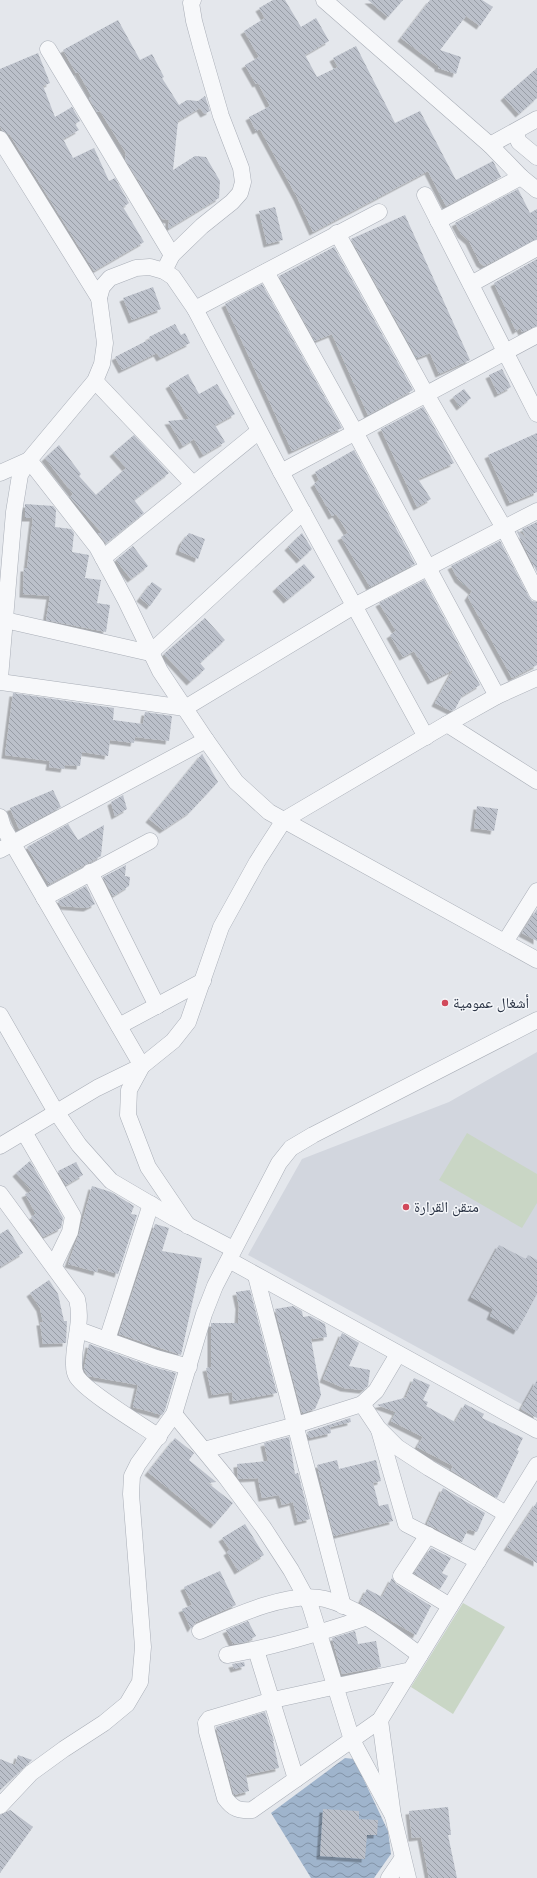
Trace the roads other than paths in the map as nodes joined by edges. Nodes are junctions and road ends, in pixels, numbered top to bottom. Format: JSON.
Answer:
{"nodes":[{"id":1,"x":193,"y":0,"type":"edge"},
{"id":2,"x":324,"y":0,"type":"edge"},
{"id":3,"x":48,"y":49,"type":"dead end"},
{"id":4,"x":537,"y":119,"type":"edge"},
{"id":5,"x":514,"y":132,"type":"junction"},
{"id":6,"x":0,"y":139,"type":"edge"},
{"id":7,"x":490,"y":145,"type":"junction"},
{"id":8,"x":537,"y":157,"type":"edge"},
{"id":9,"x":521,"y":176,"type":"junction"},
{"id":10,"x":537,"y":190,"type":"edge"},
{"id":11,"x":425,"y":195,"type":"dead end"},
{"id":12,"x":379,"y":212,"type":"dead end"},
{"id":13,"x":438,"y":221,"type":"junction"},
{"id":14,"x":337,"y":233,"type":"junction"},
{"id":15,"x":537,"y":248,"type":"edge"},
{"id":16,"x":172,"y":255,"type":"junction"},
{"id":17,"x":164,"y":271,"type":"junction"},
{"id":18,"x":266,"y":272,"type":"junction"},
{"id":19,"x":471,"y":284,"type":"junction"},
{"id":20,"x":99,"y":298,"type":"junction"},
{"id":21,"x":195,"y":309,"type":"junction"},
{"id":22,"x":537,"y":335,"type":"edge"},
{"id":23,"x":505,"y":352,"type":"junction"},
{"id":24,"x":95,"y":381,"type":"junction"},
{"id":25,"x":426,"y":394,"type":"junction"},
{"id":26,"x":537,"y":414,"type":"edge"},
{"id":27,"x":259,"y":431,"type":"junction"},
{"id":28,"x":355,"y":432,"type":"junction"},
{"id":29,"x":29,"y":460,"type":"junction"},
{"id":30,"x":281,"y":472,"type":"junction"},
{"id":31,"x":0,"y":473,"type":"edge"},
{"id":32,"x":193,"y":484,"type":"junction"},
{"id":33,"x":537,"y":511,"type":"edge"},
{"id":34,"x":303,"y":512,"type":"junction"},
{"id":35,"x":504,"y":528,"type":"junction"},
{"id":36,"x":103,"y":558,"type":"junction"},
{"id":37,"x":428,"y":568,"type":"junction"},
{"id":38,"x":537,"y":593,"type":"edge"},
{"id":39,"x":354,"y":606,"type":"junction"},
{"id":40,"x":5,"y":620,"type":"junction"},
{"id":41,"x":150,"y":653,"type":"junction"},
{"id":42,"x":0,"y":678,"type":"edge"},
{"id":43,"x":537,"y":678,"type":"edge"},
{"id":44,"x":0,"y":682,"type":"edge"},
{"id":45,"x":497,"y":696,"type":"junction"},
{"id":46,"x":185,"y":708,"type":"junction"},
{"id":47,"x":447,"y":724,"type":"junction"},
{"id":48,"x":426,"y":737,"type":"junction"},
{"id":49,"x":206,"y":740,"type":"junction"},
{"id":50,"x":537,"y":781,"type":"edge"},
{"id":51,"x":0,"y":817,"type":"edge"},
{"id":52,"x":284,"y":820,"type":"junction"},
{"id":53,"x":150,"y":841,"type":"dead end"},
{"id":54,"x":6,"y":846,"type":"edge"},
{"id":55,"x":90,"y":872,"type":"junction"},
{"id":56,"x":537,"y":891,"type":"edge"},
{"id":57,"x":44,"y":898,"type":"junction"},
{"id":58,"x":505,"y":942,"type":"junction"},
{"id":59,"x":537,"y":960,"type":"edge"},
{"id":60,"x":203,"y":981,"type":"junction"},
{"id":61,"x":157,"y":1006,"type":"junction"},
{"id":62,"x":0,"y":1015,"type":"edge"},
{"id":63,"x":537,"y":1020,"type":"edge"},
{"id":64,"x":119,"y":1026,"type":"junction"},
{"id":65,"x":142,"y":1066,"type":"junction"},
{"id":66,"x":56,"y":1112,"type":"junction"},
{"id":67,"x":24,"y":1132,"type":"junction"},
{"id":68,"x":0,"y":1146,"type":"edge"},
{"id":69,"x":0,"y":1194,"type":"edge"},
{"id":70,"x":151,"y":1204,"type":"junction"},
{"id":71,"x":188,"y":1226,"type":"junction"},
{"id":72,"x":231,"y":1254,"type":"junction"},
{"id":73,"x":54,"y":1265,"type":"junction"},
{"id":74,"x":256,"y":1276,"type":"junction"},
{"id":75,"x":79,"y":1330,"type":"junction"},
{"id":76,"x":107,"y":1340,"type":"junction"},
{"id":77,"x":398,"y":1354,"type":"junction"},
{"id":78,"x":189,"y":1367,"type":"junction"},
{"id":79,"x":362,"y":1404,"type":"junction"},
{"id":80,"x":174,"y":1414,"type":"junction"},
{"id":81,"x":296,"y":1425,"type":"junction"},
{"id":82,"x":378,"y":1428,"type":"junction"},
{"id":83,"x":537,"y":1430,"type":"edge"},
{"id":84,"x":159,"y":1437,"type":"junction"},
{"id":85,"x":204,"y":1450,"type":"junction"},
{"id":86,"x":537,"y":1465,"type":"edge"},
{"id":87,"x":506,"y":1514,"type":"junction"},
{"id":88,"x":428,"y":1535,"type":"junction"},
{"id":89,"x":478,"y":1561,"type":"junction"},
{"id":90,"x":306,"y":1598,"type":"junction"},
{"id":91,"x":343,"y":1606,"type":"junction"},
{"id":92,"x":450,"y":1606,"type":"junction"},
{"id":93,"x":365,"y":1618,"type":"junction"},
{"id":94,"x":200,"y":1631,"type":"dead end"},
{"id":95,"x":319,"y":1633,"type":"junction"},
{"id":96,"x":256,"y":1650,"type":"junction"},
{"id":97,"x":226,"y":1655,"type":"dead end"},
{"id":98,"x":420,"y":1655,"type":"junction"},
{"id":99,"x":411,"y":1670,"type":"junction"},
{"id":100,"x":335,"y":1685,"type":"junction"},
{"id":101,"x":273,"y":1700,"type":"junction"},
{"id":102,"x":380,"y":1720,"type":"junction"},
{"id":103,"x":352,"y":1740,"type":"junction"},
{"id":104,"x":296,"y":1779,"type":"junction"},
{"id":105,"x":0,"y":1806,"type":"edge"},
{"id":106,"x":393,"y":1816,"type":"junction"},
{"id":107,"x":402,"y":1859,"type":"junction"},
{"id":108,"x":389,"y":1878,"type":"edge"},
{"id":109,"x":408,"y":1878,"type":"edge"}],
"edges":[{"from":1,"to":16,"type":"street"},
{"from":2,"to":7,"type":"street"},
{"from":3,"to":16,"type":"street"},
{"from":4,"to":5,"type":"street"},
{"from":5,"to":7,"type":"street"},
{"from":5,"to":8,"type":"street"},
{"from":6,"to":20,"type":"street"},
{"from":7,"to":9,"type":"street"},
{"from":9,"to":10,"type":"street"},
{"from":9,"to":13,"type":"street"},
{"from":11,"to":13,"type":"street"},
{"from":12,"to":14,"type":"street"},
{"from":13,"to":19,"type":"street"},
{"from":14,"to":18,"type":"street"},
{"from":14,"to":25,"type":"street"},
{"from":15,"to":19,"type":"street"},
{"from":16,"to":17,"type":"street"},
{"from":17,"to":20,"type":"street"},
{"from":17,"to":21,"type":"street"},
{"from":18,"to":21,"type":"street"},
{"from":18,"to":28,"type":"street"},
{"from":19,"to":23,"type":"street"},
{"from":20,"to":24,"type":"street"},
{"from":21,"to":27,"type":"street"},
{"from":22,"to":23,"type":"street"},
{"from":23,"to":25,"type":"street"},
{"from":23,"to":26,"type":"street"},
{"from":24,"to":29,"type":"street"},
{"from":24,"to":32,"type":"street"},
{"from":25,"to":28,"type":"street"},
{"from":25,"to":35,"type":"street"},
{"from":27,"to":30,"type":"street"},
{"from":27,"to":32,"type":"street"},
{"from":28,"to":30,"type":"street"},
{"from":28,"to":37,"type":"street"},
{"from":29,"to":31,"type":"street"},
{"from":29,"to":36,"type":"street"},
{"from":29,"to":40,"type":"street"},
{"from":30,"to":34,"type":"street"},
{"from":32,"to":36,"type":"street"},
{"from":33,"to":35,"type":"street"},
{"from":34,"to":39,"type":"street"},
{"from":34,"to":41,"type":"street"},
{"from":35,"to":37,"type":"street"},
{"from":35,"to":38,"type":"street"},
{"from":36,"to":41,"type":"street"},
{"from":37,"to":39,"type":"street"},
{"from":37,"to":45,"type":"street"},
{"from":39,"to":46,"type":"street"},
{"from":39,"to":48,"type":"street"},
{"from":40,"to":41,"type":"street"},
{"from":40,"to":42,"type":"street"},
{"from":41,"to":46,"type":"street"},
{"from":43,"to":45,"type":"street"},
{"from":44,"to":46,"type":"street"},
{"from":45,"to":47,"type":"street"},
{"from":46,"to":49,"type":"street"},
{"from":47,"to":48,"type":"street"},
{"from":47,"to":50,"type":"street"},
{"from":48,"to":52,"type":"street"},
{"from":49,"to":52,"type":"street"},
{"from":49,"to":54,"type":"street"},
{"from":51,"to":54,"type":"street"},
{"from":52,"to":58,"type":"street"},
{"from":52,"to":60,"type":"street"},
{"from":53,"to":55,"type":"street"},
{"from":54,"to":57,"type":"street"},
{"from":55,"to":57,"type":"street"},
{"from":55,"to":61,"type":"street"},
{"from":56,"to":58,"type":"street"},
{"from":57,"to":64,"type":"street"},
{"from":58,"to":59,"type":"street"},
{"from":60,"to":61,"type":"street"},
{"from":60,"to":65,"type":"street"},
{"from":61,"to":64,"type":"street"},
{"from":62,"to":66,"type":"street"},
{"from":63,"to":72,"type":"street"},
{"from":64,"to":65,"type":"street"},
{"from":65,"to":66,"type":"street"},
{"from":65,"to":71,"type":"street"},
{"from":66,"to":67,"type":"street"},
{"from":66,"to":70,"type":"street"},
{"from":67,"to":68,"type":"street"},
{"from":67,"to":73,"type":"street"},
{"from":69,"to":73,"type":"street"},
{"from":70,"to":71,"type":"street"},
{"from":70,"to":76,"type":"street"},
{"from":71,"to":72,"type":"street"},
{"from":72,"to":74,"type":"street"},
{"from":72,"to":78,"type":"street"},
{"from":73,"to":75,"type":"street"},
{"from":74,"to":77,"type":"street"},
{"from":74,"to":81,"type":"street"},
{"from":75,"to":76,"type":"street"},
{"from":75,"to":84,"type":"street"},
{"from":76,"to":78,"type":"street"},
{"from":77,"to":79,"type":"street"},
{"from":77,"to":83,"type":"street"},
{"from":78,"to":80,"type":"street"},
{"from":79,"to":81,"type":"street"},
{"from":79,"to":82,"type":"street"},
{"from":80,"to":84,"type":"street"},
{"from":80,"to":85,"type":"street"},
{"from":81,"to":85,"type":"street"},
{"from":81,"to":91,"type":"street"},
{"from":82,"to":87,"type":"street"},
{"from":82,"to":88,"type":"street"},
{"from":84,"to":105,"type":"street"},
{"from":85,"to":90,"type":"street"},
{"from":86,"to":87,"type":"street"},
{"from":87,"to":89,"type":"street"},
{"from":88,"to":89,"type":"street"},
{"from":88,"to":92,"type":"street"},
{"from":89,"to":92,"type":"street"},
{"from":90,"to":91,"type":"street"},
{"from":90,"to":94,"type":"street"},
{"from":90,"to":95,"type":"street"},
{"from":91,"to":93,"type":"street"},
{"from":92,"to":98,"type":"street"},
{"from":93,"to":95,"type":"street"},
{"from":93,"to":98,"type":"street"},
{"from":95,"to":96,"type":"street"},
{"from":95,"to":100,"type":"street"},
{"from":96,"to":97,"type":"street"},
{"from":96,"to":101,"type":"street"},
{"from":98,"to":99,"type":"street"},
{"from":99,"to":100,"type":"street"},
{"from":99,"to":102,"type":"street"},
{"from":100,"to":101,"type":"street"},
{"from":100,"to":103,"type":"street"},
{"from":101,"to":104,"type":"street"},
{"from":101,"to":104,"type":"street"},
{"from":102,"to":103,"type":"street"},
{"from":102,"to":106,"type":"street"},
{"from":103,"to":104,"type":"street"},
{"from":103,"to":106,"type":"street"},
{"from":106,"to":107,"type":"street"},
{"from":107,"to":108,"type":"street"},
{"from":107,"to":109,"type":"street"}]}
